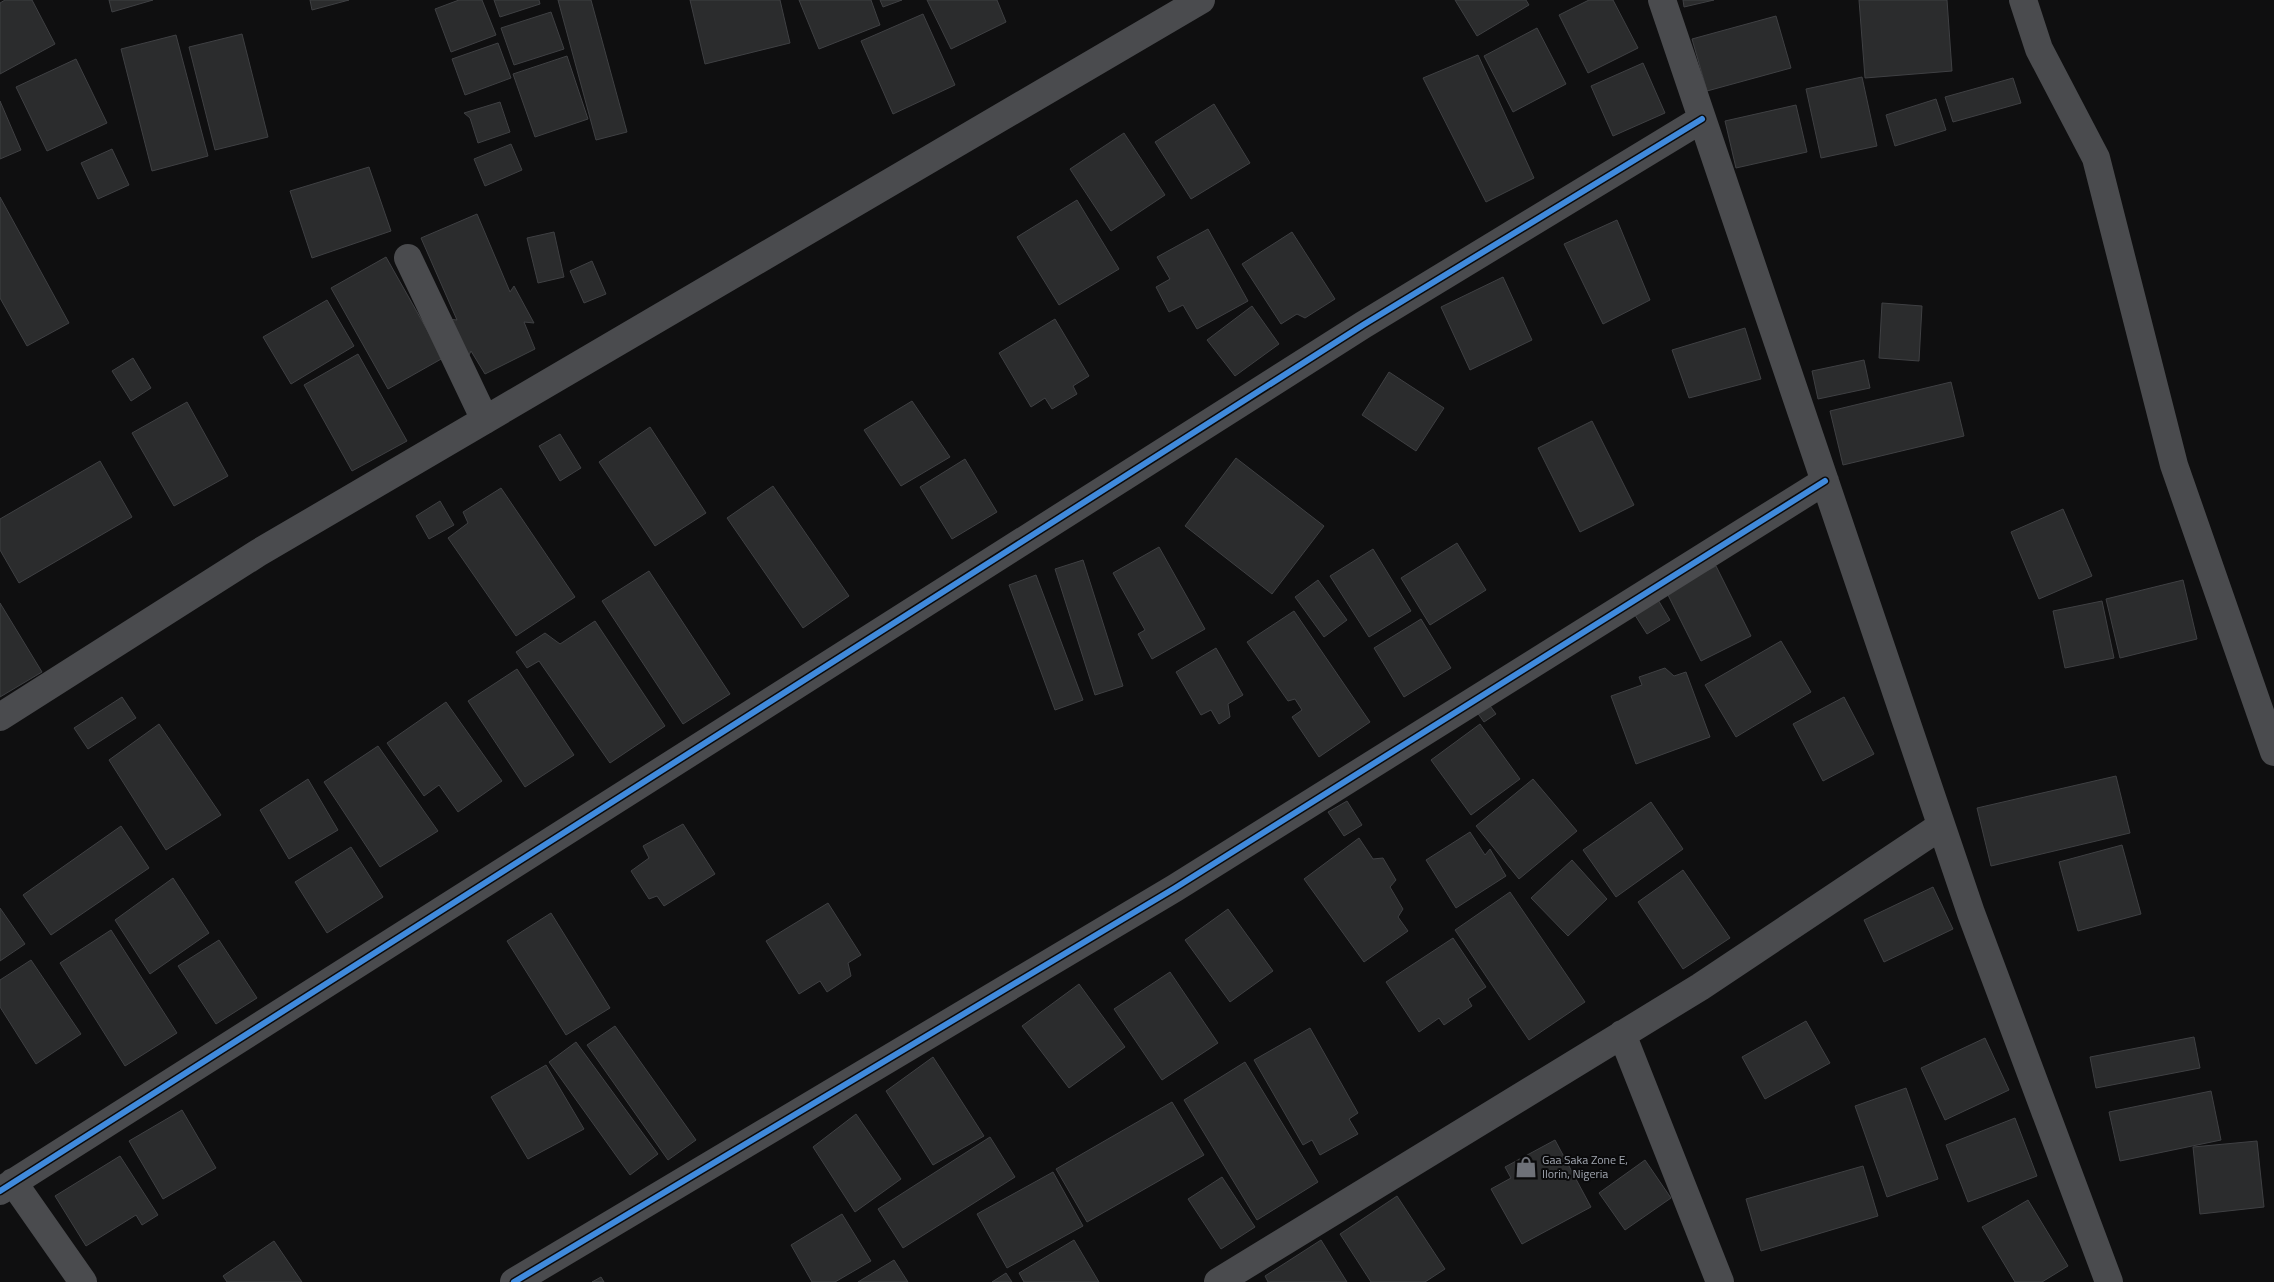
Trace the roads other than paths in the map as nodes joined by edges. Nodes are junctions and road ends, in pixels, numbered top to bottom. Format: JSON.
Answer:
{"nodes":[{"id":1,"x":1201,"y":0,"type":"edge"},
{"id":2,"x":1662,"y":0,"type":"edge"},
{"id":3,"x":2023,"y":0,"type":"edge"},
{"id":4,"x":1702,"y":119,"type":"junction"},
{"id":5,"x":408,"y":258,"type":"dead end"},
{"id":6,"x":485,"y":420,"type":"junction"},
{"id":7,"x":1825,"y":481,"type":"junction"},
{"id":8,"x":0,"y":718,"type":"edge"},
{"id":9,"x":2274,"y":752,"type":"edge"},
{"id":10,"x":1941,"y":826,"type":"junction"},
{"id":11,"x":1622,"y":1034,"type":"junction"},
{"id":12,"x":6,"y":1186,"type":"edge"},
{"id":13,"x":83,"y":1282,"type":"edge"},
{"id":14,"x":514,"y":1282,"type":"edge"},
{"id":15,"x":1218,"y":1282,"type":"edge"},
{"id":16,"x":1720,"y":1282,"type":"edge"},
{"id":17,"x":2108,"y":1282,"type":"edge"}],
"edges":[{"from":1,"to":6,"type":"street"},
{"from":2,"to":4,"type":"street"},
{"from":3,"to":9,"type":"street"},
{"from":4,"to":7,"type":"street"},
{"from":4,"to":12,"type":"street"},
{"from":5,"to":6,"type":"street"},
{"from":6,"to":8,"type":"street"},
{"from":7,"to":10,"type":"street"},
{"from":7,"to":14,"type":"street"},
{"from":10,"to":11,"type":"street"},
{"from":10,"to":17,"type":"street"},
{"from":11,"to":15,"type":"street"},
{"from":11,"to":16,"type":"street"},
{"from":12,"to":13,"type":"street"}]}
